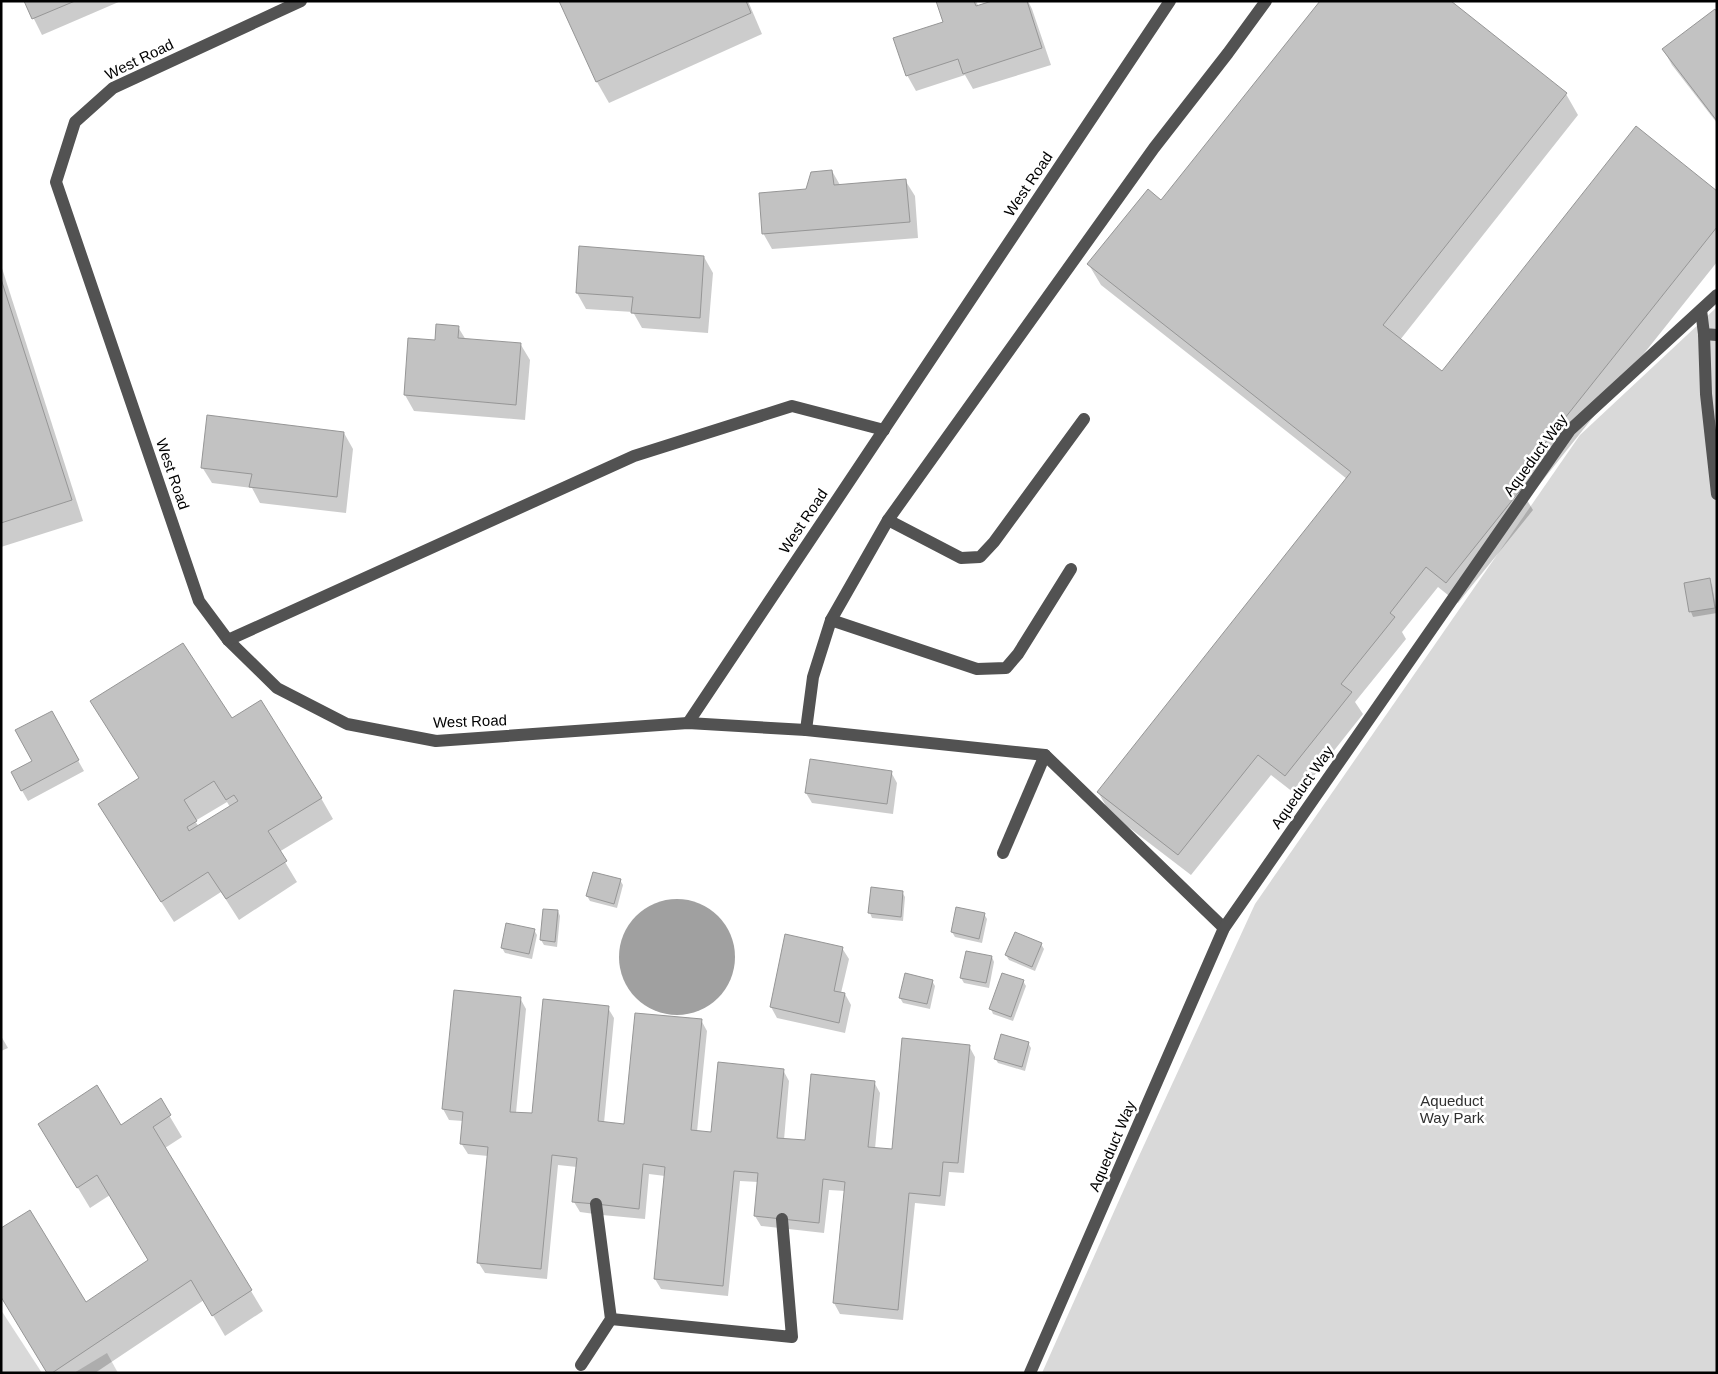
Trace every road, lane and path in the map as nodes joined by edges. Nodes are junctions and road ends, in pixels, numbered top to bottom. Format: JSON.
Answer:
{"nodes":[{"id":1,"x":301,"y":1,"type":"edge"},
{"id":2,"x":1170,"y":1,"type":"edge"},
{"id":3,"x":1266,"y":1,"type":"edge"},
{"id":4,"x":1717,"y":295,"type":"edge"},
{"id":5,"x":1701,"y":310,"type":"junction"},
{"id":6,"x":1710,"y":334,"type":"edge"},
{"id":7,"x":1084,"y":419,"type":"dead end"},
{"id":8,"x":884,"y":430,"type":"junction"},
{"id":9,"x":1717,"y":494,"type":"edge"},
{"id":10,"x":888,"y":520,"type":"junction"},
{"id":11,"x":1071,"y":569,"type":"dead end"},
{"id":12,"x":831,"y":620,"type":"junction"},
{"id":13,"x":228,"y":640,"type":"junction"},
{"id":14,"x":688,"y":723,"type":"junction"},
{"id":15,"x":806,"y":730,"type":"junction"},
{"id":16,"x":1045,"y":755,"type":"junction"},
{"id":17,"x":1003,"y":853,"type":"dead end"},
{"id":18,"x":1224,"y":928,"type":"junction"},
{"id":19,"x":596,"y":1204,"type":"dead end"},
{"id":20,"x":782,"y":1219,"type":"dead end"},
{"id":21,"x":611,"y":1319,"type":"junction"},
{"id":22,"x":581,"y":1366,"type":"dead end"},
{"id":23,"x":1030,"y":1373,"type":"edge"}],
"edges":[{"from":1,"to":13,"type":"street","name":"West Road"},
{"from":2,"to":8,"type":"street","name":"West Road"},
{"from":3,"to":10,"type":"street"},
{"from":4,"to":5,"type":"street","name":"Aqueduct Way"},
{"from":5,"to":6,"type":"street"},
{"from":5,"to":18,"type":"street","name":"Aqueduct Way"},
{"from":6,"to":9,"type":"street"},
{"from":7,"to":10,"type":"street"},
{"from":8,"to":13,"type":"street"},
{"from":8,"to":14,"type":"street","name":"West Road"},
{"from":10,"to":12,"type":"street"},
{"from":11,"to":12,"type":"street"},
{"from":12,"to":15,"type":"street"},
{"from":13,"to":14,"type":"street","name":"West Road"},
{"from":14,"to":15,"type":"street"},
{"from":15,"to":16,"type":"street"},
{"from":16,"to":17,"type":"street"},
{"from":16,"to":18,"type":"street"},
{"from":18,"to":23,"type":"street","name":"Aqueduct Way"},
{"from":19,"to":21,"type":"street"},
{"from":20,"to":21,"type":"street"},
{"from":21,"to":22,"type":"street"}]}
